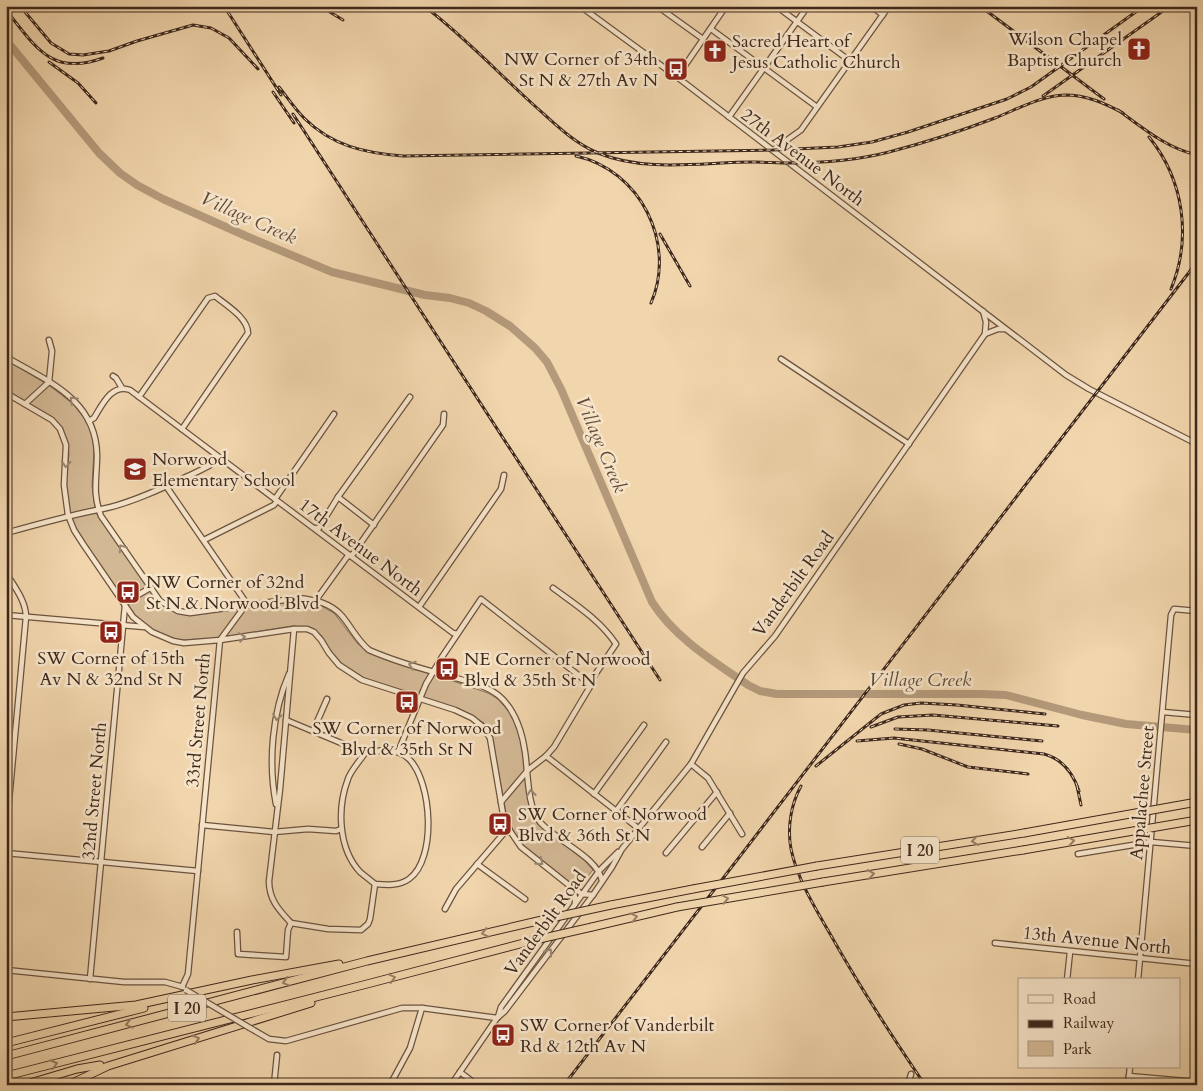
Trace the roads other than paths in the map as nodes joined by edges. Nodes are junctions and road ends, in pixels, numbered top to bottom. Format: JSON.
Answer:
{"nodes":[{"id":1,"x":580,"y":6,"type":"edge"},
{"id":2,"x":657,"y":6,"type":"edge"},
{"id":3,"x":776,"y":6,"type":"edge"},
{"id":4,"x":808,"y":6,"type":"edge"},
{"id":5,"x":871,"y":6,"type":"edge"},
{"id":6,"x":889,"y":6,"type":"edge"},
{"id":7,"x":725,"y":7,"type":"edge"},
{"id":8,"x":883,"y":15,"type":"junction"},
{"id":9,"x":797,"y":22,"type":"junction"},
{"id":10,"x":711,"y":29,"type":"junction"},
{"id":11,"x":703,"y":39,"type":"junction"},
{"id":12,"x":850,"y":61,"type":"junction"},
{"id":13,"x":764,"y":68,"type":"junction"},
{"id":14,"x":677,"y":77,"type":"junction"},
{"id":15,"x":817,"y":107,"type":"junction"},
{"id":16,"x":729,"y":117,"type":"junction"},
{"id":17,"x":773,"y":150,"type":"junction"},
{"id":18,"x":983,"y":311,"type":"junction"},
{"id":19,"x":1008,"y":330,"type":"junction"},
{"id":20,"x":985,"y":334,"type":"junction"},
{"id":21,"x":49,"y":340,"type":"dead end"},
{"id":22,"x":6,"y":357,"type":"edge"},
{"id":23,"x":781,"y":358,"type":"dead end"},
{"id":24,"x":113,"y":376,"type":"dead end"},
{"id":25,"x":50,"y":382,"type":"junction"},
{"id":26,"x":122,"y":388,"type":"junction"},
{"id":27,"x":6,"y":393,"type":"edge"},
{"id":28,"x":139,"y":397,"type":"junction"},
{"id":29,"x":410,"y":397,"type":"dead end"},
{"id":30,"x":25,"y":404,"type":"junction"},
{"id":31,"x":334,"y":414,"type":"dead end"},
{"id":32,"x":444,"y":414,"type":"dead end"},
{"id":33,"x":90,"y":420,"type":"junction"},
{"id":34,"x":182,"y":429,"type":"junction"},
{"id":35,"x":909,"y":444,"type":"junction"},
{"id":36,"x":1197,"y":444,"type":"edge"},
{"id":37,"x":221,"y":458,"type":"junction"},
{"id":38,"x":504,"y":475,"type":"dead end"},
{"id":39,"x":166,"y":486,"type":"junction"},
{"id":40,"x":338,"y":497,"type":"junction"},
{"id":41,"x":276,"y":500,"type":"junction"},
{"id":42,"x":99,"y":509,"type":"junction"},
{"id":43,"x":68,"y":515,"type":"junction"},
{"id":44,"x":374,"y":525,"type":"junction"},
{"id":45,"x":314,"y":528,"type":"junction"},
{"id":46,"x":6,"y":533,"type":"edge"},
{"id":47,"x":204,"y":540,"type":"junction"},
{"id":48,"x":350,"y":556,"type":"junction"},
{"id":49,"x":6,"y":573,"type":"edge"},
{"id":50,"x":150,"y":588,"type":"junction"},
{"id":51,"x":553,"y":588,"type":"dead end"},
{"id":52,"x":316,"y":600,"type":"junction"},
{"id":53,"x":124,"y":604,"type":"junction"},
{"id":54,"x":245,"y":606,"type":"junction"},
{"id":55,"x":419,"y":607,"type":"junction"},
{"id":56,"x":1197,"y":611,"type":"edge"},
{"id":57,"x":6,"y":615,"type":"edge"},
{"id":58,"x":26,"y":616,"type":"junction"},
{"id":59,"x":123,"y":625,"type":"junction"},
{"id":60,"x":145,"y":627,"type":"junction"},
{"id":61,"x":294,"y":629,"type":"junction"},
{"id":62,"x":457,"y":634,"type":"junction"},
{"id":63,"x":220,"y":640,"type":"junction"},
{"id":64,"x":290,"y":670,"type":"junction"},
{"id":65,"x":433,"y":672,"type":"junction"},
{"id":66,"x":591,"y":685,"type":"junction"},
{"id":67,"x":327,"y":699,"type":"dead end"},
{"id":68,"x":419,"y":699,"type":"junction"},
{"id":69,"x":1163,"y":714,"type":"junction"},
{"id":70,"x":1197,"y":715,"type":"edge"},
{"id":71,"x":286,"y":720,"type":"junction"},
{"id":72,"x":644,"y":725,"type":"dead end"},
{"id":73,"x":313,"y":731,"type":"junction"},
{"id":74,"x":666,"y":742,"type":"dead end"},
{"id":75,"x":398,"y":752,"type":"junction"},
{"id":76,"x":366,"y":753,"type":"junction"},
{"id":77,"x":546,"y":756,"type":"junction"},
{"id":78,"x":691,"y":764,"type":"junction"},
{"id":79,"x":528,"y":770,"type":"junction"},
{"id":80,"x":717,"y":792,"type":"junction"},
{"id":81,"x":594,"y":794,"type":"junction"},
{"id":82,"x":501,"y":802,"type":"junction"},
{"id":83,"x":1197,"y":802,"type":"edge"},
{"id":84,"x":276,"y":808,"type":"junction"},
{"id":85,"x":616,"y":811,"type":"junction"},
{"id":86,"x":730,"y":813,"type":"junction"},
{"id":87,"x":1197,"y":820,"type":"edge"},
{"id":88,"x":202,"y":825,"type":"junction"},
{"id":89,"x":638,"y":828,"type":"junction"},
{"id":90,"x":341,"y":829,"type":"junction"},
{"id":91,"x":510,"y":831,"type":"junction"},
{"id":92,"x":274,"y":832,"type":"junction"},
{"id":93,"x":6,"y":833,"type":"edge"},
{"id":94,"x":742,"y":834,"type":"dead end"},
{"id":95,"x":1151,"y":842,"type":"junction"},
{"id":96,"x":1197,"y":846,"type":"edge"},
{"id":97,"x":702,"y":847,"type":"dead end"},
{"id":98,"x":622,"y":849,"type":"junction"},
{"id":99,"x":6,"y":853,"type":"edge"},
{"id":100,"x":666,"y":853,"type":"dead end"},
{"id":101,"x":1078,"y":854,"type":"dead end"},
{"id":102,"x":612,"y":857,"type":"junction"},
{"id":103,"x":101,"y":862,"type":"junction"},
{"id":104,"x":591,"y":863,"type":"junction"},
{"id":105,"x":477,"y":864,"type":"junction"},
{"id":106,"x":198,"y":871,"type":"junction"},
{"id":107,"x":599,"y":871,"type":"junction"},
{"id":108,"x":602,"y":881,"type":"junction"},
{"id":109,"x":375,"y":884,"type":"junction"},
{"id":110,"x":570,"y":886,"type":"junction"},
{"id":111,"x":582,"y":894,"type":"junction"},
{"id":112,"x":593,"y":894,"type":"junction"},
{"id":113,"x":525,"y":899,"type":"dead end"},
{"id":114,"x":574,"y":904,"type":"junction"},
{"id":115,"x":446,"y":910,"type":"dead end"},
{"id":116,"x":291,"y":923,"type":"junction"},
{"id":117,"x":238,"y":932,"type":"dead end"},
{"id":118,"x":995,"y":943,"type":"dead end"},
{"id":119,"x":1070,"y":952,"type":"junction"},
{"id":120,"x":1140,"y":959,"type":"junction"},
{"id":121,"x":367,"y":961,"type":"junction"},
{"id":122,"x":1197,"y":964,"type":"edge"},
{"id":123,"x":6,"y":970,"type":"edge"},
{"id":124,"x":1067,"y":978,"type":"edge"},
{"id":125,"x":1138,"y":978,"type":"edge"},
{"id":126,"x":90,"y":979,"type":"junction"},
{"id":127,"x":243,"y":982,"type":"junction"},
{"id":128,"x":367,"y":984,"type":"junction"},
{"id":129,"x":184,"y":988,"type":"junction"},
{"id":130,"x":422,"y":1008,"type":"junction"},
{"id":131,"x":6,"y":1013,"type":"edge"},
{"id":132,"x":10,"y":1016,"type":"edge"},
{"id":133,"x":497,"y":1018,"type":"junction"},
{"id":134,"x":6,"y":1043,"type":"edge"},
{"id":135,"x":277,"y":1055,"type":"dead end"},
{"id":136,"x":6,"y":1056,"type":"edge"},
{"id":137,"x":121,"y":1062,"type":"junction"},
{"id":138,"x":1130,"y":1068,"type":"edge"},
{"id":139,"x":460,"y":1072,"type":"junction"},
{"id":140,"x":911,"y":1074,"type":"dead end"},
{"id":141,"x":6,"y":1076,"type":"edge"},
{"id":142,"x":1129,"y":1076,"type":"junction"},
{"id":143,"x":1197,"y":1082,"type":"edge"},
{"id":144,"x":23,"y":1085,"type":"edge"},
{"id":145,"x":68,"y":1085,"type":"edge"},
{"id":146,"x":274,"y":1085,"type":"edge"},
{"id":147,"x":390,"y":1085,"type":"edge"},
{"id":148,"x":451,"y":1085,"type":"edge"},
{"id":149,"x":477,"y":1085,"type":"edge"},
{"id":150,"x":908,"y":1085,"type":"edge"},
{"id":151,"x":1128,"y":1085,"type":"edge"}],
"edges":[{"from":1,"to":14,"type":"street","name":"27th Avenue North"},
{"from":2,"to":11,"type":"street"},
{"from":3,"to":9,"type":"street"},
{"from":4,"to":9,"type":"street"},
{"from":5,"to":8,"type":"street"},
{"from":6,"to":8,"type":"street"},
{"from":7,"to":10,"type":"street"},
{"from":8,"to":12,"type":"street"},
{"from":9,"to":12,"type":"street"},
{"from":9,"to":13,"type":"street"},
{"from":10,"to":11,"type":"street"},
{"from":10,"to":13,"type":"street"},
{"from":11,"to":14,"type":"street"},
{"from":12,"to":15,"type":"street"},
{"from":13,"to":15,"type":"street"},
{"from":13,"to":16,"type":"street"},
{"from":14,"to":16,"type":"street","name":"27th Avenue North"},
{"from":15,"to":17,"type":"street"},
{"from":16,"to":17,"type":"street","name":"27th Avenue North"},
{"from":17,"to":18,"type":"street","name":"27th Avenue North"},
{"from":18,"to":19,"type":"street","name":"27th Avenue North"},
{"from":18,"to":20,"type":"street"},
{"from":19,"to":20,"type":"street"},
{"from":19,"to":36,"type":"street"},
{"from":20,"to":35,"type":"street","name":"Vanderbilt Road"},
{"from":21,"to":25,"type":"street"},
{"from":22,"to":25,"type":"street"},
{"from":23,"to":35,"type":"street"},
{"from":24,"to":26,"type":"street"},
{"from":25,"to":30,"type":"street"},
{"from":33,"to":25,"type":"street","one_way":true},
{"from":26,"to":28,"type":"street","name":"17th Avenue North"},
{"from":26,"to":33,"type":"street"},
{"from":27,"to":30,"type":"street"},
{"from":28,"to":34,"type":"street","name":"17th Avenue North"},
{"from":28,"to":34,"type":"street"},
{"from":29,"to":40,"type":"street"},
{"from":30,"to":43,"type":"street","one_way":true},
{"from":31,"to":41,"type":"street"},
{"from":32,"to":44,"type":"street"},
{"from":33,"to":42,"type":"street"},
{"from":34,"to":37,"type":"street","name":"17th Avenue North"},
{"from":35,"to":78,"type":"street","name":"Vanderbilt Road"},
{"from":37,"to":39,"type":"street"},
{"from":37,"to":41,"type":"street","name":"17th Avenue North"},
{"from":38,"to":55,"type":"street"},
{"from":39,"to":42,"type":"street"},
{"from":39,"to":47,"type":"street"},
{"from":40,"to":44,"type":"street"},
{"from":40,"to":45,"type":"street"},
{"from":41,"to":45,"type":"street","name":"17th Avenue North"},
{"from":41,"to":47,"type":"street"},
{"from":42,"to":43,"type":"street"},
{"from":50,"to":42,"type":"street","one_way":true},
{"from":43,"to":46,"type":"street"},
{"from":43,"to":53,"type":"street"},
{"from":44,"to":48,"type":"street"},
{"from":45,"to":48,"type":"street","name":"17th Avenue North"},
{"from":47,"to":54,"type":"street"},
{"from":48,"to":52,"type":"street"},
{"from":48,"to":55,"type":"street","name":"17th Avenue North"},
{"from":49,"to":58,"type":"street"},
{"from":50,"to":53,"type":"street"},
{"from":50,"to":54,"type":"street"},
{"from":51,"to":66,"type":"street"},
{"from":52,"to":54,"type":"street"},
{"from":65,"to":52,"type":"street","one_way":true},
{"from":53,"to":59,"type":"street","name":"32nd Street North"},
{"from":53,"to":60,"type":"street"},
{"from":54,"to":63,"type":"street","name":"33rd Street North"},
{"from":55,"to":62,"type":"street","name":"17th Avenue North"},
{"from":56,"to":69,"type":"street","name":"Appalachee Street"},
{"from":57,"to":58,"type":"street"},
{"from":58,"to":59,"type":"street"},
{"from":58,"to":93,"type":"street"},
{"from":59,"to":60,"type":"street"},
{"from":59,"to":103,"type":"street","name":"32nd Street North"},
{"from":60,"to":63,"type":"street"},
{"from":63,"to":61,"type":"street","one_way":true},
{"from":61,"to":64,"type":"street"},
{"from":61,"to":68,"type":"street"},
{"from":62,"to":65,"type":"street"},
{"from":62,"to":66,"type":"street"},
{"from":63,"to":88,"type":"street","name":"33rd Street North"},
{"from":64,"to":71,"type":"street"},
{"from":64,"to":84,"type":"street","one_way":true},
{"from":65,"to":68,"type":"street"},
{"from":65,"to":79,"type":"street"},
{"from":66,"to":77,"type":"street"},
{"from":67,"to":73,"type":"street"},
{"from":68,"to":75,"type":"street"},
{"from":68,"to":82,"type":"street"},
{"from":69,"to":70,"type":"street"},
{"from":69,"to":95,"type":"street","name":"Appalachee Street"},
{"from":71,"to":73,"type":"street"},
{"from":71,"to":84,"type":"street"},
{"from":72,"to":81,"type":"street"},
{"from":73,"to":76,"type":"street"},
{"from":74,"to":85,"type":"street"},
{"from":75,"to":76,"type":"street"},
{"from":75,"to":109,"type":"street"},
{"from":76,"to":90,"type":"street"},
{"from":77,"to":79,"type":"street"},
{"from":77,"to":81,"type":"street"},
{"from":78,"to":80,"type":"street"},
{"from":78,"to":89,"type":"street","name":"Vanderbilt Road"},
{"from":79,"to":82,"type":"street"},
{"from":104,"to":79,"type":"street","one_way":true},
{"from":80,"to":86,"type":"street"},
{"from":80,"to":100,"type":"street"},
{"from":81,"to":85,"type":"street"},
{"from":82,"to":91,"type":"street"},
{"from":83,"to":121,"type":"highway","number":"I 20","one_way":true,"bridge":true},
{"from":84,"to":92,"type":"street"},
{"from":85,"to":89,"type":"street"},
{"from":86,"to":94,"type":"street"},
{"from":86,"to":97,"type":"street"},
{"from":128,"to":87,"type":"highway","number":"I 20","one_way":true,"bridge":true},
{"from":88,"to":92,"type":"street"},
{"from":88,"to":106,"type":"street","name":"33rd Street North"},
{"from":89,"to":98,"type":"street","name":"Vanderbilt Road"},
{"from":90,"to":92,"type":"street"},
{"from":90,"to":109,"type":"street"},
{"from":91,"to":105,"type":"street"},
{"from":91,"to":110,"type":"street","one_way":true},
{"from":92,"to":116,"type":"street"},
{"from":95,"to":96,"type":"street"},
{"from":95,"to":101,"type":"street"},
{"from":95,"to":120,"type":"street","name":"Appalachee Street"},
{"from":98,"to":102,"type":"street","name":"Vanderbilt Road"},
{"from":98,"to":108,"type":"street","name":"Vanderbilt Road"},
{"from":99,"to":103,"type":"street"},
{"from":102,"to":104,"type":"street"},
{"from":102,"to":107,"type":"street","name":"Vanderbilt Road"},
{"from":103,"to":106,"type":"street"},
{"from":103,"to":126,"type":"street","name":"32nd Street North"},
{"from":104,"to":107,"type":"street"},
{"from":105,"to":113,"type":"street"},
{"from":105,"to":115,"type":"street"},
{"from":106,"to":129,"type":"street","name":"33rd Street North"},
{"from":107,"to":108,"type":"street"},
{"from":107,"to":111,"type":"street","name":"Vanderbilt Road"},
{"from":108,"to":112,"type":"street","name":"Vanderbilt Road"},
{"from":109,"to":116,"type":"street"},
{"from":110,"to":111,"type":"street"},
{"from":110,"to":114,"type":"street"},
{"from":111,"to":112,"type":"street"},
{"from":111,"to":114,"type":"street","name":"Vanderbilt Road"},
{"from":133,"to":112,"type":"street","name":"Vanderbilt Road","one_way":true},
{"from":114,"to":133,"type":"street","name":"Vanderbilt Road"},
{"from":116,"to":117,"type":"street"},
{"from":118,"to":119,"type":"street","name":"13th Avenue North"},
{"from":119,"to":120,"type":"street","name":"13th Avenue North"},
{"from":119,"to":124,"type":"street"},
{"from":120,"to":122,"type":"street","name":"13th Avenue North"},
{"from":120,"to":125,"type":"street","name":"Appalachee Street"},
{"from":121,"to":127,"type":"highway"},
{"from":121,"to":136,"type":"highway","number":"I 20","one_way":true},
{"from":123,"to":126,"type":"street"},
{"from":126,"to":129,"type":"street"},
{"from":127,"to":132,"type":"highway"},
{"from":127,"to":134,"type":"highway"},
{"from":137,"to":128,"type":"highway","one_way":true},
{"from":141,"to":128,"type":"highway","number":"I 20","one_way":true},
{"from":129,"to":130,"type":"street","bridge":true},
{"from":130,"to":133,"type":"street"},
{"from":130,"to":147,"type":"street"},
{"from":131,"to":132,"type":"highway"},
{"from":133,"to":139,"type":"street","name":"Vanderbilt Road"},
{"from":135,"to":146,"type":"street"},
{"from":137,"to":144,"type":"highway"},
{"from":137,"to":145,"type":"highway"},
{"from":138,"to":142,"type":"street"},
{"from":139,"to":148,"type":"street","name":"Vanderbilt Road"},
{"from":139,"to":149,"type":"street"},
{"from":140,"to":150,"type":"street"},
{"from":142,"to":143,"type":"street"},
{"from":142,"to":151,"type":"street"}]}
